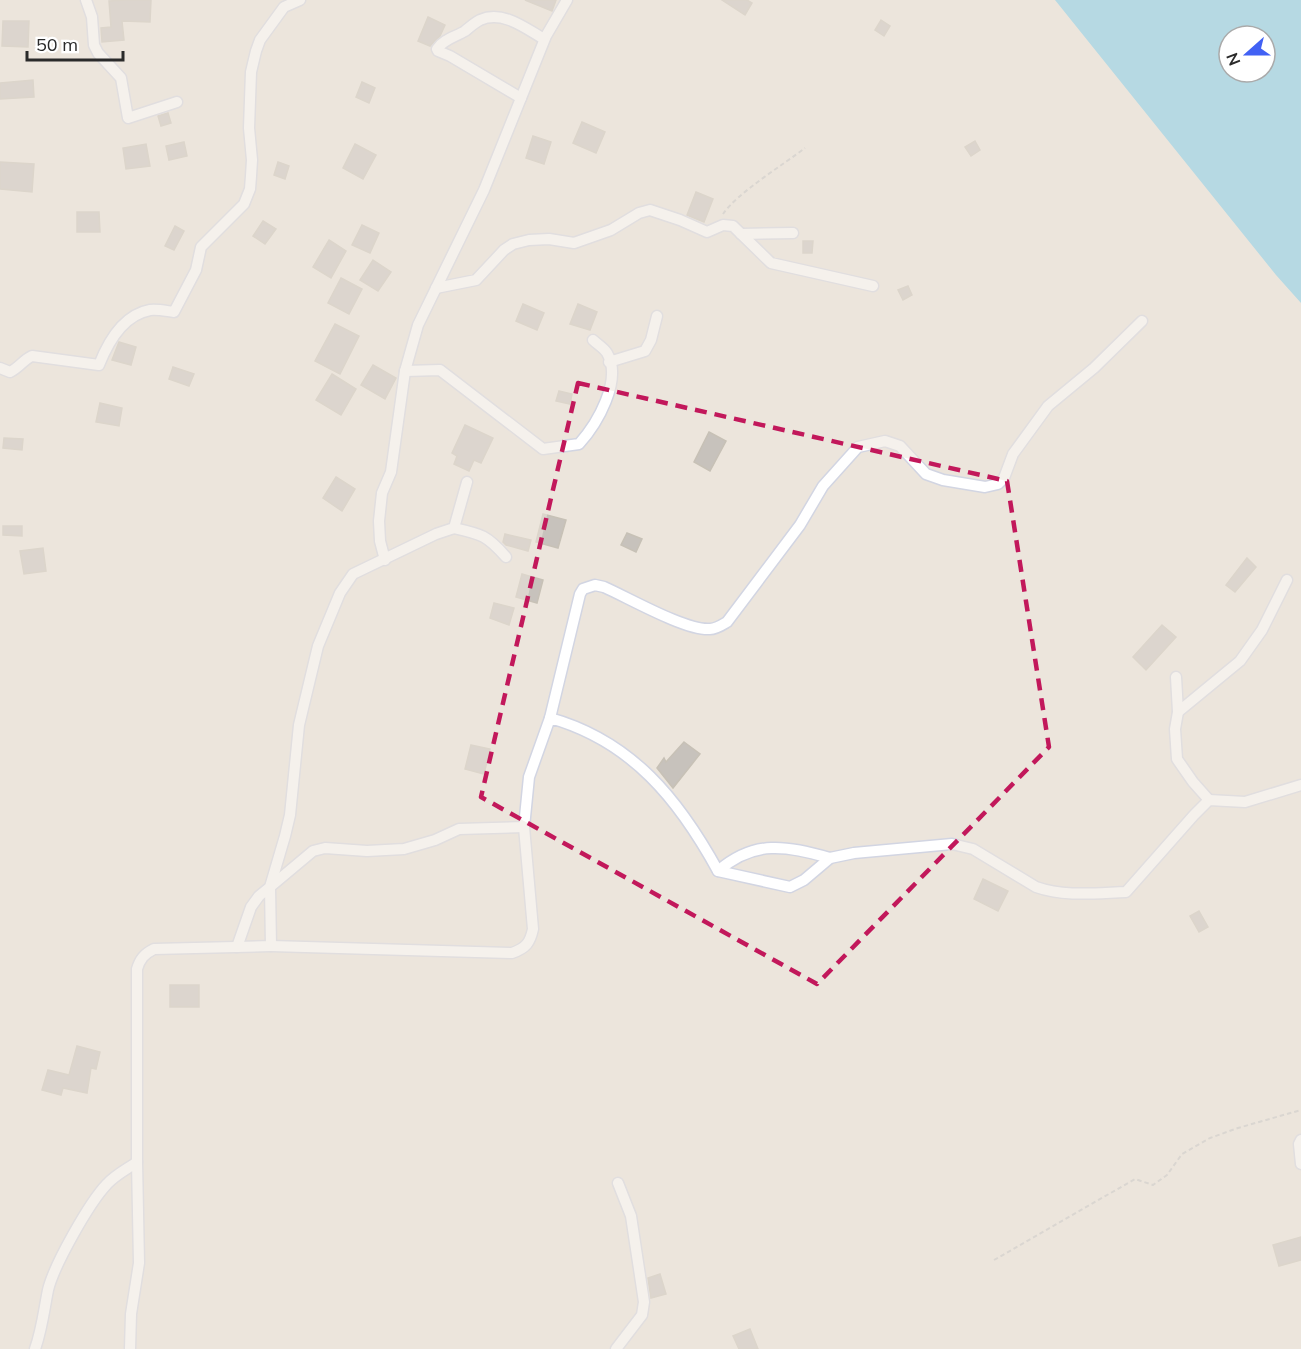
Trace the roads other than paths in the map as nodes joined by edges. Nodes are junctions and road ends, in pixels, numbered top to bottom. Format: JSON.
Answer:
{"nodes":[{"id":1,"x":86,"y":0,"type":"edge"},
{"id":2,"x":300,"y":0,"type":"edge"},
{"id":3,"x":567,"y":0,"type":"edge"},
{"id":4,"x":282,"y":4,"type":"edge"},
{"id":5,"x":544,"y":39,"type":"junction"},
{"id":6,"x":521,"y":98,"type":"junction"},
{"id":7,"x":177,"y":102,"type":"dead end"},
{"id":8,"x":794,"y":233,"type":"dead end"},
{"id":9,"x":741,"y":234,"type":"junction"},
{"id":10,"x":873,"y":286,"type":"dead end"},
{"id":11,"x":436,"y":288,"type":"junction"},
{"id":12,"x":657,"y":316,"type":"dead end"},
{"id":13,"x":1142,"y":321,"type":"dead end"},
{"id":14,"x":593,"y":340,"type":"dead end"},
{"id":15,"x":609,"y":362,"type":"junction"},
{"id":16,"x":0,"y":368,"type":"edge"},
{"id":17,"x":405,"y":371,"type":"junction"},
{"id":18,"x":467,"y":482,"type":"dead end"},
{"id":19,"x":454,"y":528,"type":"junction"},
{"id":20,"x":506,"y":557,"type":"dead end"},
{"id":21,"x":385,"y":560,"type":"junction"},
{"id":22,"x":1287,"y":580,"type":"dead end"},
{"id":23,"x":1176,"y":677,"type":"dead end"},
{"id":24,"x":1178,"y":712,"type":"junction"},
{"id":25,"x":550,"y":718,"type":"junction"},
{"id":26,"x":1301,"y":785,"type":"edge"},
{"id":27,"x":1209,"y":800,"type":"junction"},
{"id":28,"x":525,"y":827,"type":"junction"},
{"id":29,"x":830,"y":858,"type":"junction"},
{"id":30,"x":718,"y":872,"type":"junction"},
{"id":31,"x":270,"y":887,"type":"junction"},
{"id":32,"x":271,"y":946,"type":"junction"},
{"id":33,"x":237,"y":947,"type":"junction"},
{"id":34,"x":1301,"y":1140,"type":"edge"},
{"id":35,"x":137,"y":1162,"type":"junction"},
{"id":36,"x":1301,"y":1164,"type":"edge"},
{"id":37,"x":618,"y":1183,"type":"dead end"},
{"id":38,"x":35,"y":1349,"type":"edge"},
{"id":39,"x":130,"y":1349,"type":"edge"},
{"id":40,"x":616,"y":1349,"type":"edge"}],
"edges":[{"from":1,"to":7,"type":"street"},
{"from":2,"to":4,"type":"street"},
{"from":3,"to":5,"type":"street"},
{"from":4,"to":16,"type":"street"},
{"from":5,"to":6,"type":"street"},
{"from":5,"to":6,"type":"street"},
{"from":6,"to":11,"type":"street"},
{"from":8,"to":9,"type":"street"},
{"from":9,"to":10,"type":"street"},
{"from":9,"to":11,"type":"street"},
{"from":11,"to":17,"type":"street"},
{"from":12,"to":15,"type":"street"},
{"from":13,"to":25,"type":"street"},
{"from":14,"to":15,"type":"street"},
{"from":15,"to":17,"type":"street"},
{"from":17,"to":21,"type":"street"},
{"from":18,"to":19,"type":"street"},
{"from":19,"to":20,"type":"street"},
{"from":19,"to":21,"type":"street"},
{"from":21,"to":31,"type":"street"},
{"from":22,"to":24,"type":"street"},
{"from":23,"to":24,"type":"street"},
{"from":24,"to":27,"type":"street"},
{"from":25,"to":28,"type":"street"},
{"from":25,"to":30,"type":"street"},
{"from":26,"to":27,"type":"street"},
{"from":27,"to":29,"type":"street"},
{"from":28,"to":31,"type":"street"},
{"from":28,"to":32,"type":"street"},
{"from":29,"to":30,"type":"street"},
{"from":29,"to":30,"type":"street"},
{"from":31,"to":32,"type":"street"},
{"from":31,"to":33,"type":"street"},
{"from":32,"to":33,"type":"street"},
{"from":33,"to":35,"type":"street"},
{"from":34,"to":36,"type":"street"},
{"from":35,"to":38,"type":"street"},
{"from":35,"to":39,"type":"street"},
{"from":37,"to":40,"type":"street"}]}
